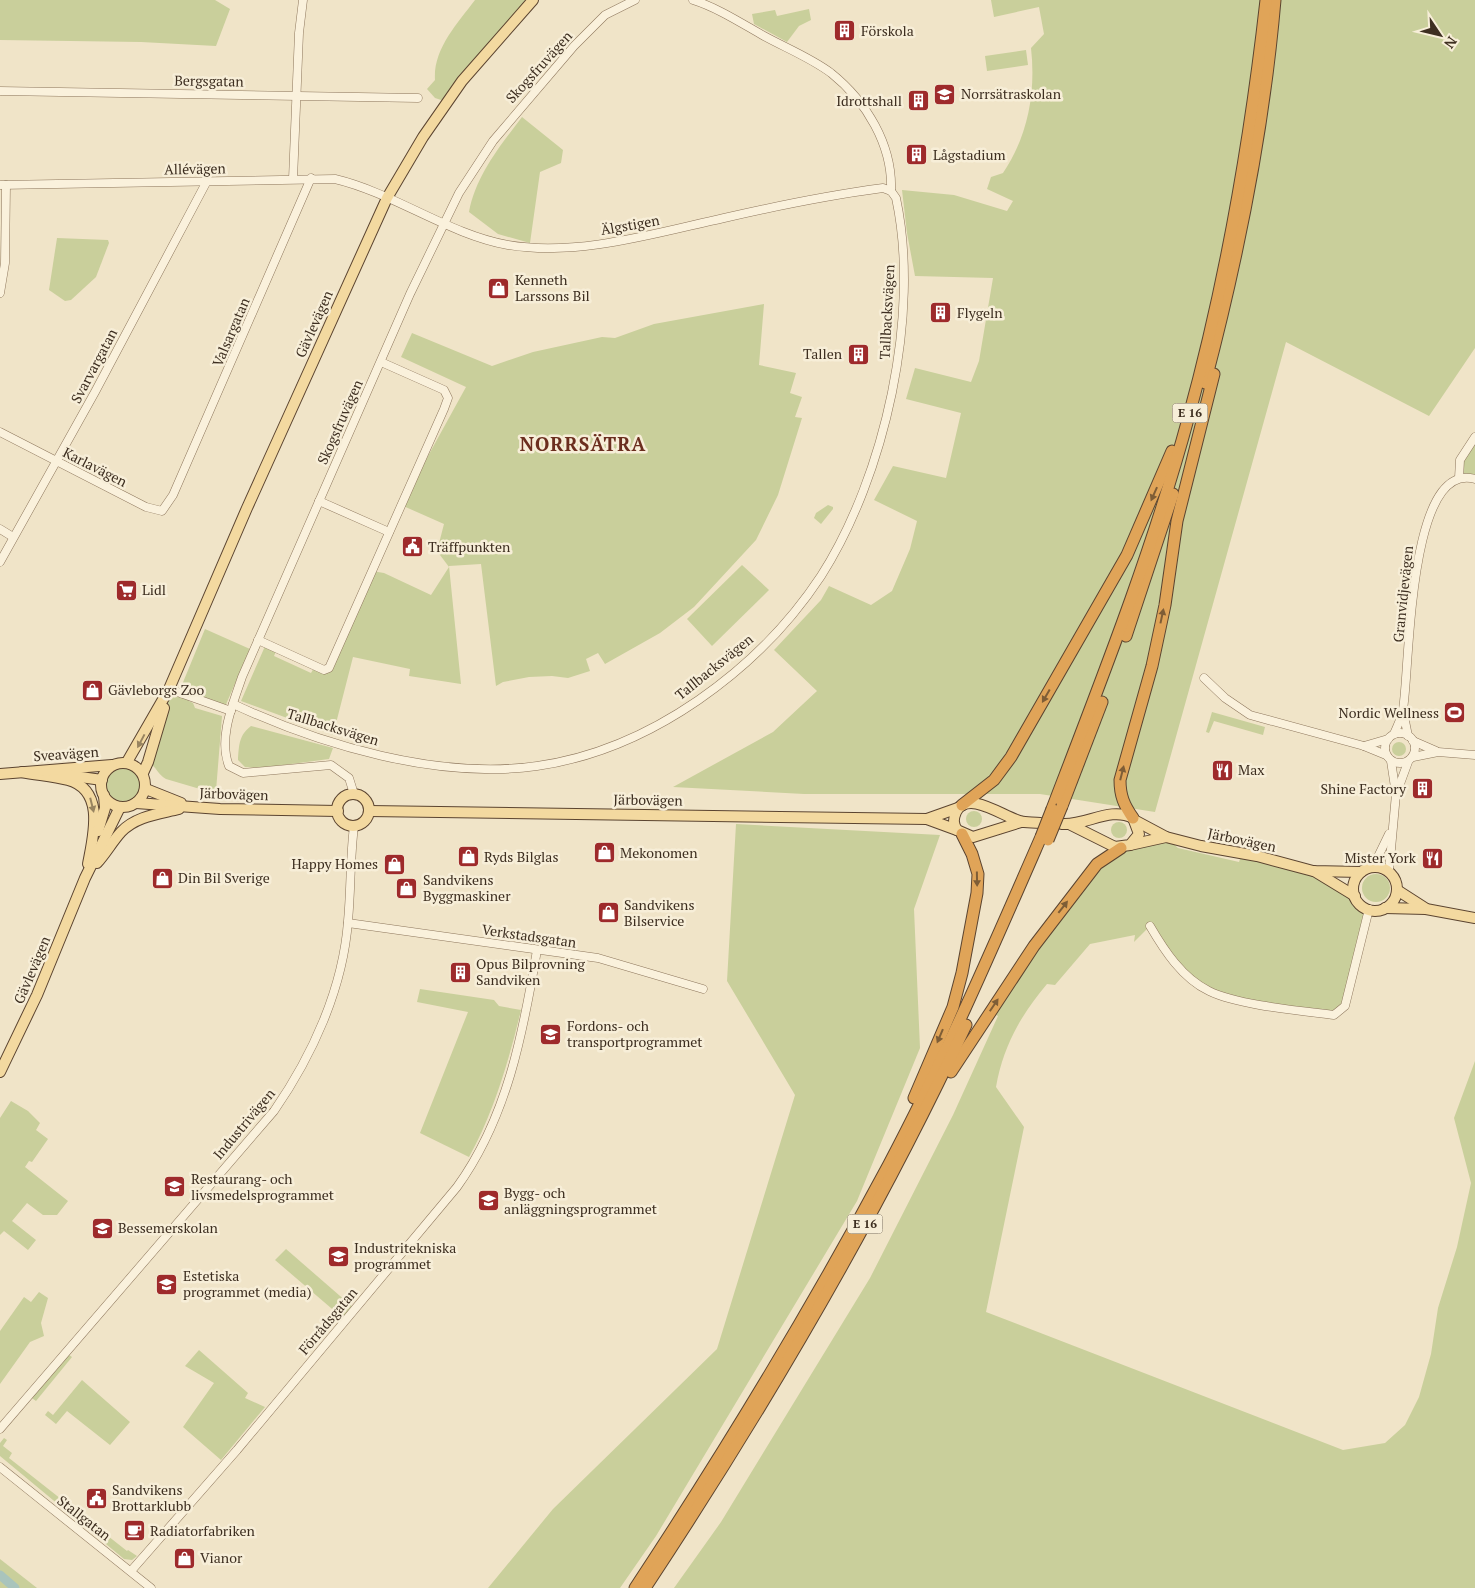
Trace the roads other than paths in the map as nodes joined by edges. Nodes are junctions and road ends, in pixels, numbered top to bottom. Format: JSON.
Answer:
{"nodes":[{"id":1,"x":303,"y":0,"type":"edge"},
{"id":2,"x":533,"y":0,"type":"edge"},
{"id":3,"x":635,"y":0,"type":"edge"},
{"id":4,"x":693,"y":0,"type":"edge"},
{"id":5,"x":1266,"y":0,"type":"edge"},
{"id":6,"x":1275,"y":0,"type":"edge"},
{"id":7,"x":624,"y":2,"type":"edge"},
{"id":8,"x":0,"y":91,"type":"edge"},
{"id":9,"x":296,"y":94,"type":"junction"},
{"id":10,"x":418,"y":98,"type":"dead end"},
{"id":11,"x":311,"y":178,"type":"junction"},
{"id":12,"x":294,"y":179,"type":"junction"},
{"id":13,"x":207,"y":181,"type":"junction"},
{"id":14,"x":3,"y":185,"type":"edge"},
{"id":15,"x":887,"y":190,"type":"junction"},
{"id":16,"x":387,"y":198,"type":"junction"},
{"id":17,"x":443,"y":222,"type":"junction"},
{"id":18,"x":0,"y":293,"type":"edge"},
{"id":19,"x":1222,"y":318,"type":"junction"},
{"id":20,"x":381,"y":362,"type":"junction"},
{"id":21,"x":1189,"y":418,"type":"junction"},
{"id":22,"x":0,"y":432,"type":"edge"},
{"id":23,"x":1475,"y":437,"type":"edge"},
{"id":24,"x":56,"y":462,"type":"junction"},
{"id":25,"x":1459,"y":478,"type":"junction"},
{"id":26,"x":1475,"y":479,"type":"edge"},
{"id":27,"x":173,"y":496,"type":"joint"},
{"id":28,"x":319,"y":501,"type":"junction"},
{"id":29,"x":0,"y":529,"type":"edge"},
{"id":30,"x":389,"y":532,"type":"junction"},
{"id":31,"x":13,"y":537,"type":"junction"},
{"id":32,"x":0,"y":562,"type":"edge"},
{"id":33,"x":258,"y":640,"type":"junction"},
{"id":34,"x":1204,"y":678,"type":"dead end"},
{"id":35,"x":169,"y":689,"type":"junction"},
{"id":36,"x":232,"y":708,"type":"junction"},
{"id":37,"x":1403,"y":711,"type":"junction"},
{"id":38,"x":1391,"y":737,"type":"junction"},
{"id":39,"x":1411,"y":738,"type":"junction"},
{"id":40,"x":1364,"y":746,"type":"junction"},
{"id":41,"x":1438,"y":752,"type":"junction"},
{"id":42,"x":1475,"y":755,"type":"edge"},
{"id":43,"x":1389,"y":758,"type":"junction"},
{"id":44,"x":1410,"y":759,"type":"junction"},
{"id":45,"x":128,"y":762,"type":"junction"},
{"id":46,"x":112,"y":765,"type":"junction"},
{"id":47,"x":22,"y":772,"type":"junction"},
{"id":48,"x":143,"y":773,"type":"junction"},
{"id":49,"x":0,"y":774,"type":"edge"},
{"id":50,"x":102,"y":780,"type":"junction"},
{"id":51,"x":146,"y":789,"type":"junction"},
{"id":52,"x":354,"y":794,"type":"junction"},
{"id":53,"x":1396,"y":794,"type":"junction"},
{"id":54,"x":104,"y":795,"type":"junction"},
{"id":55,"x":136,"y":803,"type":"junction"},
{"id":56,"x":189,"y":806,"type":"junction"},
{"id":57,"x":960,"y":806,"type":"junction"},
{"id":58,"x":120,"y":807,"type":"junction"},
{"id":59,"x":1057,"y":808,"type":"junction"},
{"id":60,"x":338,"y":811,"type":"junction"},
{"id":61,"x":369,"y":811,"type":"junction"},
{"id":62,"x":927,"y":819,"type":"junction"},
{"id":63,"x":1134,"y":819,"type":"junction"},
{"id":64,"x":1021,"y":822,"type":"junction"},
{"id":65,"x":1040,"y":823,"type":"dead end"},
{"id":66,"x":1393,"y":825,"type":"junction"},
{"id":67,"x":354,"y":826,"type":"junction"},
{"id":68,"x":959,"y":832,"type":"junction"},
{"id":69,"x":1166,"y":837,"type":"junction"},
{"id":70,"x":1126,"y":846,"type":"junction"},
{"id":71,"x":1373,"y":867,"type":"junction"},
{"id":72,"x":1313,"y":871,"type":"junction"},
{"id":73,"x":1389,"y":871,"type":"junction"},
{"id":74,"x":1360,"y":872,"type":"junction"},
{"id":75,"x":85,"y":878,"type":"junction"},
{"id":76,"x":1397,"y":890,"type":"junction"},
{"id":77,"x":1355,"y":896,"type":"junction"},
{"id":78,"x":1385,"y":908,"type":"junction"},
{"id":79,"x":1426,"y":909,"type":"junction"},
{"id":80,"x":1369,"y":910,"type":"junction"},
{"id":81,"x":1475,"y":918,"type":"edge"},
{"id":82,"x":348,"y":923,"type":"junction"},
{"id":83,"x":1150,"y":926,"type":"dead end"},
{"id":84,"x":537,"y":950,"type":"junction"},
{"id":85,"x":704,"y":989,"type":"dead end"},
{"id":86,"x":0,"y":1072,"type":"edge"},
{"id":87,"x":893,"y":1165,"type":"junction"},
{"id":88,"x":0,"y":1430,"type":"edge"},
{"id":89,"x":0,"y":1468,"type":"edge"},
{"id":90,"x":131,"y":1572,"type":"junction"},
{"id":91,"x":152,"y":1588,"type":"edge"},
{"id":92,"x":635,"y":1588,"type":"edge"},
{"id":93,"x":645,"y":1588,"type":"edge"}],
"edges":[{"from":1,"to":9,"type":"street"},
{"from":2,"to":16,"type":"main road","name":"Gävlevägen"},
{"from":3,"to":7,"type":"street","name":"Skogsfruvägen"},
{"from":4,"to":15,"type":"street"},
{"from":5,"to":21,"type":"highway","number":"E 16"},
{"from":6,"to":19,"type":"highway","number":"E 16"},
{"from":7,"to":17,"type":"street","name":"Skogsfruvägen"},
{"from":8,"to":9,"type":"street","name":"Bergsgatan"},
{"from":9,"to":10,"type":"street","name":"Bergsgatan"},
{"from":9,"to":12,"type":"street"},
{"from":11,"to":12,"type":"street","name":"Allévägen"},
{"from":11,"to":16,"type":"street","name":"Allévägen"},
{"from":11,"to":27,"type":"street","name":"Valsargatan"},
{"from":12,"to":13,"type":"street","name":"Allévägen"},
{"from":13,"to":14,"type":"street","name":"Allévägen"},
{"from":13,"to":24,"type":"street","name":"Svarvargatan"},
{"from":14,"to":18,"type":"street"},
{"from":15,"to":17,"type":"street","name":"Älgstigen"},
{"from":15,"to":36,"type":"street","name":"Tallbacksvägen"},
{"from":16,"to":17,"type":"street","name":"Älgstigen"},
{"from":16,"to":35,"type":"main road","name":"Gävlevägen"},
{"from":17,"to":20,"type":"street","name":"Skogsfruvägen"},
{"from":19,"to":59,"type":"highway","number":"E 16"},
{"from":63,"to":19,"type":"highway","one_way":true},
{"from":20,"to":28,"type":"street","name":"Skogsfruvägen"},
{"from":20,"to":30,"type":"street"},
{"from":21,"to":57,"type":"highway","one_way":true},
{"from":21,"to":59,"type":"highway","number":"E 16"},
{"from":22,"to":24,"type":"street","name":"Karlavägen"},
{"from":23,"to":25,"type":"street"},
{"from":24,"to":27,"type":"street","name":"Karlavägen"},
{"from":24,"to":31,"type":"street","name":"Svarvargatan"},
{"from":25,"to":26,"type":"street"},
{"from":25,"to":37,"type":"street","name":"Granvidjevägen"},
{"from":28,"to":30,"type":"street"},
{"from":28,"to":33,"type":"street","name":"Skogsfruvägen"},
{"from":29,"to":31,"type":"street"},
{"from":30,"to":33,"type":"street"},
{"from":31,"to":32,"type":"street","name":"Svarvargatan"},
{"from":33,"to":36,"type":"street","name":"Skogsfruvägen"},
{"from":34,"to":40,"type":"street"},
{"from":35,"to":36,"type":"street","name":"Tallbacksvägen"},
{"from":35,"to":45,"type":"main road","name":"Gävlevägen","one_way":true},
{"from":35,"to":48,"type":"main road","name":"Gävlevägen"},
{"from":36,"to":52,"type":"street","name":"Skogsfruvägen"},
{"from":37,"to":38,"type":"street","name":"Granvidjevägen"},
{"from":37,"to":39,"type":"street","name":"Granvidjevägen"},
{"from":38,"to":39,"type":"street"},
{"from":38,"to":40,"type":"street"},
{"from":38,"to":43,"type":"street"},
{"from":39,"to":41,"type":"street"},
{"from":39,"to":44,"type":"street"},
{"from":40,"to":43,"type":"street"},
{"from":41,"to":42,"type":"street"},
{"from":41,"to":44,"type":"street"},
{"from":43,"to":44,"type":"street"},
{"from":43,"to":53,"type":"street"},
{"from":44,"to":53,"type":"street"},
{"from":45,"to":46,"type":"main road"},
{"from":45,"to":48,"type":"main road"},
{"from":46,"to":47,"type":"main road","name":"Sveavägen"},
{"from":46,"to":50,"type":"main road"},
{"from":47,"to":49,"type":"main road","name":"Sveavägen"},
{"from":47,"to":50,"type":"main road","name":"Sveavägen"},
{"from":47,"to":75,"type":"main road","one_way":true},
{"from":48,"to":51,"type":"main road"},
{"from":50,"to":54,"type":"main road","name":"Gävlevägen"},
{"from":51,"to":55,"type":"main road"},
{"from":51,"to":56,"type":"main road","name":"Järbovägen"},
{"from":52,"to":60,"type":"main road"},
{"from":52,"to":61,"type":"main road"},
{"from":53,"to":66,"type":"street"},
{"from":54,"to":58,"type":"main road"},
{"from":54,"to":75,"type":"main road","name":"Gävlevägen"},
{"from":55,"to":56,"type":"main road","name":"Järbovägen"},
{"from":55,"to":58,"type":"main road"},
{"from":56,"to":60,"type":"main road","name":"Järbovägen"},
{"from":56,"to":75,"type":"main road"},
{"from":57,"to":62,"type":"main road","name":"Järbovägen"},
{"from":57,"to":64,"type":"main road","name":"Järbovägen"},
{"from":57,"to":68,"type":"main road"},
{"from":58,"to":75,"type":"main road","name":"Gävlevägen"},
{"from":59,"to":87,"type":"highway","number":"E 16","bridge":true},
{"from":60,"to":67,"type":"main road"},
{"from":61,"to":62,"type":"main road","name":"Järbovägen"},
{"from":61,"to":67,"type":"main road"},
{"from":62,"to":68,"type":"main road","name":"Järbovägen"},
{"from":63,"to":69,"type":"main road","name":"Järbovägen"},
{"from":63,"to":70,"type":"main road"},
{"from":63,"to":70,"type":"main road","name":"Järbovägen"},
{"from":64,"to":65,"type":"main road","name":"Järbovägen"},
{"from":64,"to":68,"type":"main road","name":"Järbovägen"},
{"from":66,"to":71,"type":"street"},
{"from":66,"to":73,"type":"street"},
{"from":67,"to":82,"type":"street","name":"Industrivägen"},
{"from":68,"to":87,"type":"highway","one_way":true},
{"from":69,"to":70,"type":"main road","name":"Järbovägen"},
{"from":69,"to":72,"type":"main road","name":"Järbovägen"},
{"from":87,"to":70,"type":"highway","one_way":true},
{"from":71,"to":73,"type":"main road"},
{"from":71,"to":74,"type":"main road"},
{"from":72,"to":74,"type":"main road","name":"Järbovägen"},
{"from":72,"to":77,"type":"main road","name":"Järbovägen"},
{"from":73,"to":76,"type":"main road"},
{"from":74,"to":77,"type":"main road"},
{"from":75,"to":86,"type":"main road","name":"Gävlevägen"},
{"from":76,"to":78,"type":"main road"},
{"from":76,"to":79,"type":"main road"},
{"from":77,"to":80,"type":"main road"},
{"from":78,"to":79,"type":"main road"},
{"from":78,"to":80,"type":"main road"},
{"from":79,"to":81,"type":"main road"},
{"from":80,"to":83,"type":"street"},
{"from":82,"to":84,"type":"street","name":"Verkstadsgatan"},
{"from":82,"to":88,"type":"street","name":"Industrivägen"},
{"from":84,"to":85,"type":"street","name":"Verkstadsgatan"},
{"from":84,"to":90,"type":"street","name":"Förrådsgatan"},
{"from":87,"to":92,"type":"highway","number":"E 16"},
{"from":87,"to":93,"type":"highway","number":"E 16"},
{"from":89,"to":90,"type":"street","name":"Stallgatan"},
{"from":90,"to":91,"type":"street","name":"Stallgatan"}]}
